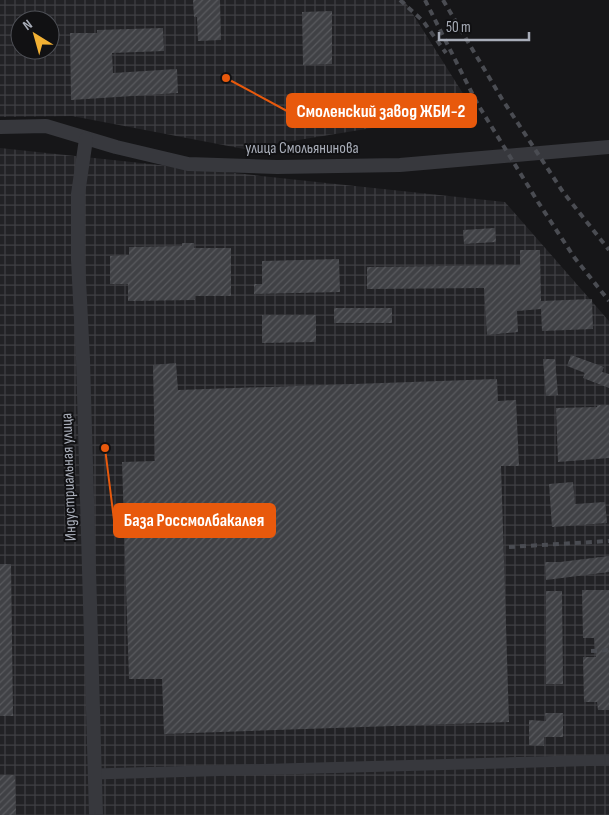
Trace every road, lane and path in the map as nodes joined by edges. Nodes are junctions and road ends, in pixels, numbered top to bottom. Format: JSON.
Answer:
{"nodes":[{"id":1,"x":0,"y":127,"type":"edge"},
{"id":2,"x":86,"y":139,"type":"junction"},
{"id":3,"x":609,"y":146,"type":"edge"},
{"id":4,"x":609,"y":760,"type":"edge"},
{"id":5,"x":94,"y":774,"type":"junction"},
{"id":6,"x":96,"y":815,"type":"edge"}],
"edges":[{"from":1,"to":2,"type":"street","name":"улица Смольянинова"},
{"from":2,"to":3,"type":"street","name":"улица Смольянинова"},
{"from":2,"to":5,"type":"street","name":"Индустриальная улица"},
{"from":4,"to":5,"type":"street"},
{"from":5,"to":6,"type":"street","name":"Индустриальная улица"}]}
